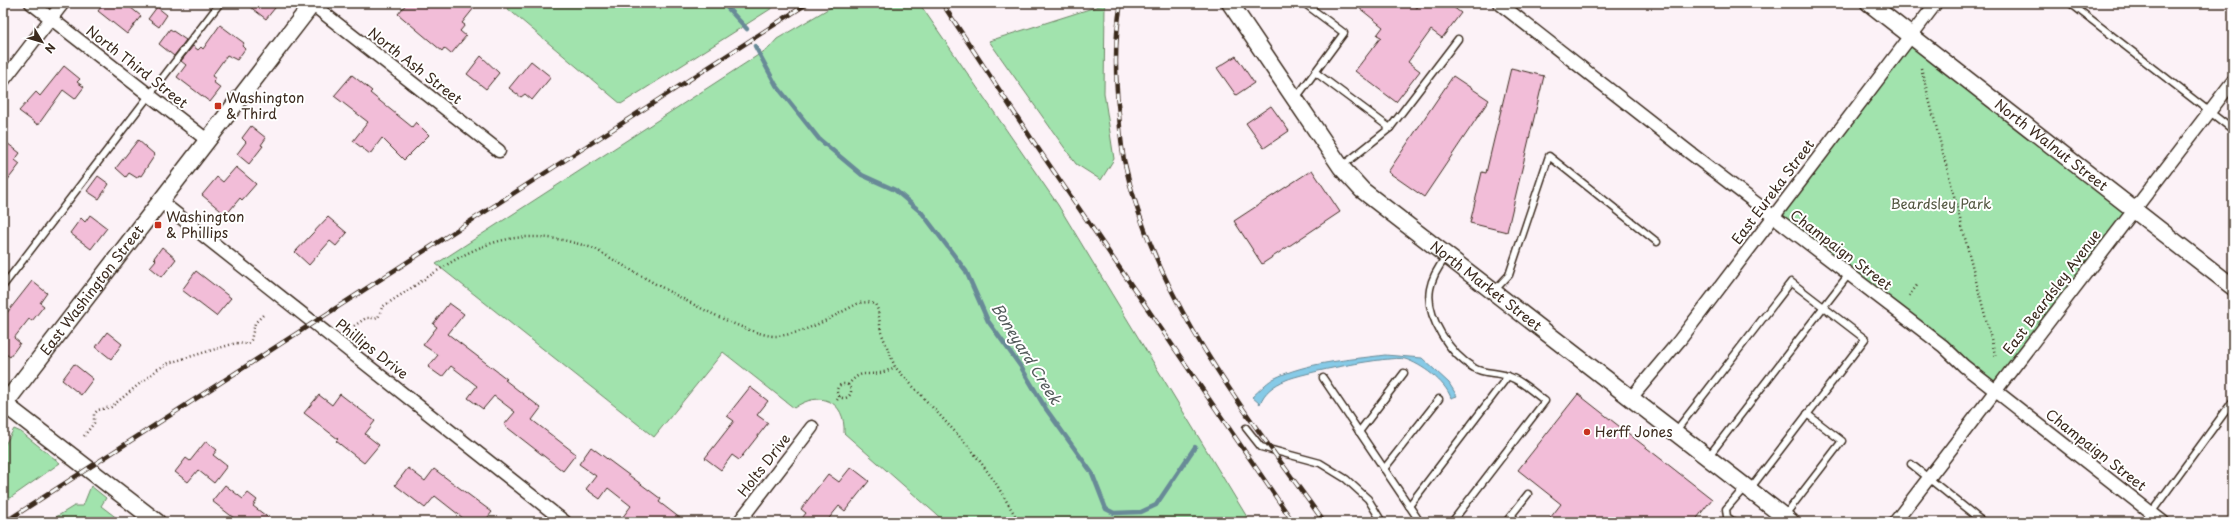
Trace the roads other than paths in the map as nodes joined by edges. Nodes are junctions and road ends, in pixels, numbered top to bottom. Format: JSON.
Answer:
{"nodes":[{"id":1,"x":31,"y":3,"type":"edge"},
{"id":2,"x":63,"y":3,"type":"edge"},
{"id":3,"x":220,"y":3,"type":"edge"},
{"id":4,"x":1230,"y":3,"type":"edge"},
{"id":5,"x":1304,"y":3,"type":"edge"},
{"id":6,"x":1500,"y":3,"type":"edge"},
{"id":7,"x":1869,"y":3,"type":"edge"},
{"id":8,"x":1936,"y":3,"type":"edge"},
{"id":9,"x":2070,"y":3,"type":"edge"},
{"id":10,"x":313,"y":4,"type":"edge"},
{"id":11,"x":51,"y":19,"type":"junction"},
{"id":12,"x":1911,"y":36,"type":"junction"},
{"id":13,"x":1458,"y":39,"type":"dead end"},
{"id":14,"x":1316,"y":72,"type":"junction"},
{"id":15,"x":3,"y":81,"type":"edge"},
{"id":16,"x":2233,"y":81,"type":"edge"},
{"id":17,"x":149,"y":96,"type":"junction"},
{"id":18,"x":1295,"y":99,"type":"junction"},
{"id":19,"x":2210,"y":112,"type":"junction"},
{"id":20,"x":1390,"y":128,"type":"junction"},
{"id":21,"x":2233,"y":130,"type":"edge"},
{"id":22,"x":207,"y":140,"type":"junction"},
{"id":23,"x":499,"y":151,"type":"dead end"},
{"id":24,"x":1341,"y":167,"type":"junction"},
{"id":25,"x":160,"y":201,"type":"junction"},
{"id":26,"x":2134,"y":210,"type":"junction"},
{"id":27,"x":1773,"y":217,"type":"junction"},
{"id":28,"x":1657,"y":242,"type":"dead end"},
{"id":29,"x":1447,"y":255,"type":"junction"},
{"id":30,"x":1849,"y":274,"type":"junction"},
{"id":31,"x":3,"y":286,"type":"edge"},
{"id":32,"x":2233,"y":287,"type":"edge"},
{"id":33,"x":1494,"y":292,"type":"junction"},
{"id":34,"x":1823,"y":308,"type":"junction"},
{"id":35,"x":1404,"y":373,"type":"dead end"},
{"id":36,"x":1508,"y":376,"type":"junction"},
{"id":37,"x":1323,"y":378,"type":"dead end"},
{"id":38,"x":1996,"y":391,"type":"junction"},
{"id":39,"x":1631,"y":398,"type":"junction"},
{"id":40,"x":1439,"y":399,"type":"dead end"},
{"id":41,"x":2233,"y":401,"type":"edge"},
{"id":42,"x":3,"y":404,"type":"edge"},
{"id":43,"x":1807,"y":414,"type":"junction"},
{"id":44,"x":812,"y":427,"type":"dead end"},
{"id":45,"x":1246,"y":428,"type":"dead end"},
{"id":46,"x":1359,"y":432,"type":"junction"},
{"id":47,"x":1675,"y":432,"type":"junction"},
{"id":48,"x":1708,"y":457,"type":"junction"},
{"id":49,"x":1911,"y":464,"type":"dead end"},
{"id":50,"x":1384,"y":469,"type":"junction"},
{"id":51,"x":1929,"y":478,"type":"junction"},
{"id":52,"x":1747,"y":488,"type":"junction"},
{"id":53,"x":1528,"y":494,"type":"dead end"},
{"id":54,"x":1409,"y":506,"type":"junction"},
{"id":55,"x":2151,"y":513,"type":"junction"},
{"id":56,"x":149,"y":518,"type":"edge"},
{"id":57,"x":1787,"y":519,"type":"edge"},
{"id":58,"x":565,"y":522,"type":"edge"},
{"id":59,"x":739,"y":522,"type":"edge"},
{"id":60,"x":1382,"y":522,"type":"edge"},
{"id":61,"x":1420,"y":522,"type":"edge"},
{"id":62,"x":1452,"y":522,"type":"edge"},
{"id":63,"x":1506,"y":522,"type":"edge"},
{"id":64,"x":1734,"y":522,"type":"edge"},
{"id":65,"x":1895,"y":522,"type":"edge"},
{"id":66,"x":1983,"y":522,"type":"edge"},
{"id":67,"x":2163,"y":522,"type":"edge"}],
"edges":[{"from":1,"to":11,"type":"street","name":"North Third Street"},
{"from":2,"to":11,"type":"street"},
{"from":3,"to":17,"type":"lane"},
{"from":4,"to":18,"type":"street","name":"North Market Street"},
{"from":5,"to":14,"type":"lane"},
{"from":6,"to":27,"type":"street","name":"Champaign Street"},
{"from":7,"to":12,"type":"street","name":"North Walnut Street"},
{"from":8,"to":12,"type":"street","name":"East Eureka Street"},
{"from":9,"to":19,"type":"lane"},
{"from":10,"to":22,"type":"street","name":"East Washington Street"},
{"from":10,"to":23,"type":"street","name":"North Ash Street"},
{"from":11,"to":15,"type":"street"},
{"from":11,"to":17,"type":"street","name":"North Third Street"},
{"from":12,"to":26,"type":"street","name":"North Walnut Street"},
{"from":12,"to":27,"type":"street","name":"East Eureka Street"},
{"from":13,"to":20,"type":"lane"},
{"from":14,"to":18,"type":"lane"},
{"from":14,"to":20,"type":"lane"},
{"from":16,"to":19,"type":"street","name":"East Beardsley Avenue"},
{"from":17,"to":22,"type":"street","name":"North Third Street"},
{"from":17,"to":31,"type":"lane"},
{"from":18,"to":24,"type":"street","name":"North Market Street"},
{"from":19,"to":21,"type":"lane"},
{"from":19,"to":26,"type":"street","name":"East Beardsley Avenue"},
{"from":20,"to":24,"type":"lane"},
{"from":22,"to":25,"type":"street","name":"East Washington Street"},
{"from":24,"to":29,"type":"street","name":"North Market Street"},
{"from":25,"to":42,"type":"street","name":"East Washington Street"},
{"from":25,"to":58,"type":"street","name":"Phillips Drive"},
{"from":26,"to":32,"type":"street","name":"North Walnut Street"},
{"from":26,"to":38,"type":"street","name":"East Beardsley Avenue"},
{"from":27,"to":30,"type":"street","name":"Champaign Street"},
{"from":27,"to":39,"type":"street","name":"East Eureka Street"},
{"from":28,"to":33,"type":"lane"},
{"from":29,"to":33,"type":"street","name":"North Market Street"},
{"from":29,"to":36,"type":"lane"},
{"from":30,"to":34,"type":"lane"},
{"from":30,"to":38,"type":"street","name":"Champaign Street"},
{"from":33,"to":39,"type":"street","name":"North Market Street"},
{"from":34,"to":43,"type":"lane"},
{"from":34,"to":47,"type":"lane"},
{"from":34,"to":48,"type":"lane"},
{"from":35,"to":46,"type":"lane"},
{"from":36,"to":54,"type":"lane"},
{"from":36,"to":62,"type":"lane"},
{"from":37,"to":46,"type":"lane"},
{"from":38,"to":51,"type":"street","name":"East Beardsley Avenue"},
{"from":38,"to":55,"type":"street","name":"Champaign Street"},
{"from":39,"to":47,"type":"street","name":"North Market Street"},
{"from":40,"to":50,"type":"lane"},
{"from":41,"to":55,"type":"lane"},
{"from":42,"to":56,"type":"street"},
{"from":43,"to":52,"type":"lane"},
{"from":43,"to":57,"type":"lane"},
{"from":44,"to":59,"type":"street","name":"Holts Drive"},
{"from":45,"to":60,"type":"lane"},
{"from":46,"to":50,"type":"lane"},
{"from":47,"to":48,"type":"street","name":"North Market Street"},
{"from":48,"to":52,"type":"street","name":"North Market Street"},
{"from":49,"to":51,"type":"lane"},
{"from":50,"to":54,"type":"lane"},
{"from":51,"to":65,"type":"street","name":"East Beardsley Avenue"},
{"from":51,"to":66,"type":"lane"},
{"from":52,"to":57,"type":"street","name":"North Market Street"},
{"from":52,"to":64,"type":"lane"},
{"from":53,"to":63,"type":"lane"},
{"from":54,"to":61,"type":"lane"},
{"from":55,"to":67,"type":"street","name":"Champaign Street"}]}
